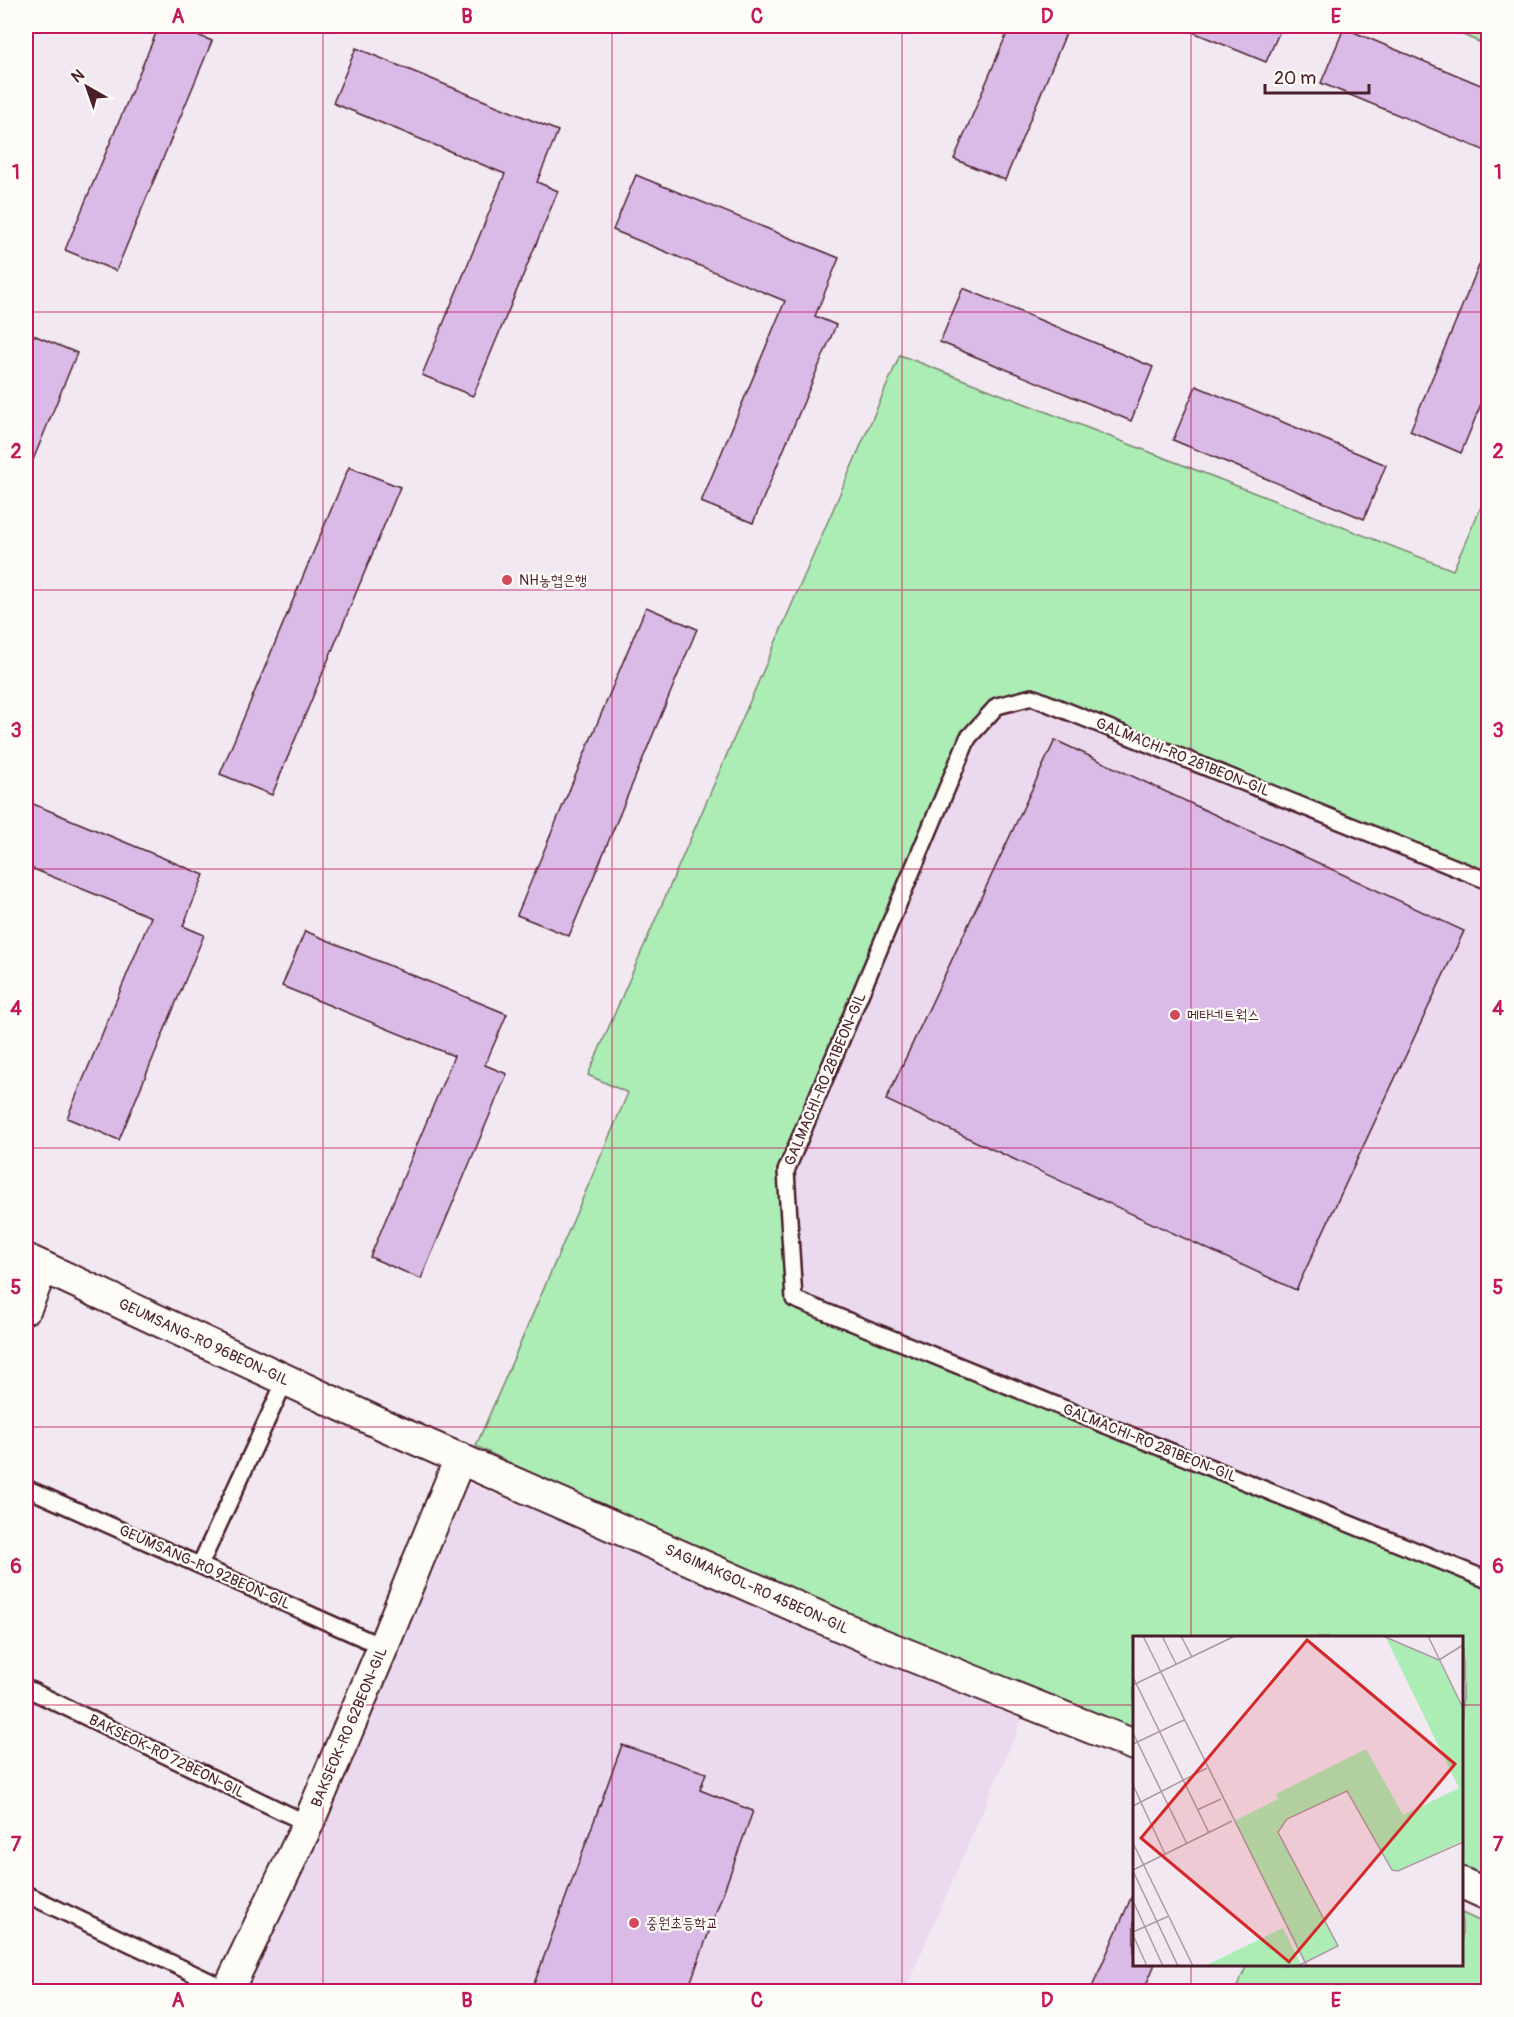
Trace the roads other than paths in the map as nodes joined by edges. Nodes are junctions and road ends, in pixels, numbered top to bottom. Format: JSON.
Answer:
{"nodes":[{"id":1,"x":1488,"y":881,"type":"edge"},
{"id":2,"x":34,"y":1263,"type":"edge"},
{"id":3,"x":26,"y":1308,"type":"edge"},
{"id":4,"x":285,"y":1381,"type":"junction"},
{"id":5,"x":383,"y":1425,"type":"joint"},
{"id":6,"x":460,"y":1458,"type":"junction"},
{"id":7,"x":26,"y":1488,"type":"edge"},
{"id":8,"x":200,"y":1565,"type":"junction"},
{"id":9,"x":1488,"y":1580,"type":"edge"},
{"id":10,"x":383,"y":1647,"type":"junction"},
{"id":11,"x":26,"y":1688,"type":"edge"},
{"id":12,"x":1133,"y":1744,"type":"edge"},
{"id":13,"x":308,"y":1824,"type":"junction"},
{"id":14,"x":1463,"y":1884,"type":"edge"},
{"id":15,"x":26,"y":1894,"type":"edge"},
{"id":16,"x":1488,"y":1895,"type":"edge"},
{"id":17,"x":228,"y":1991,"type":"edge"}],
"edges":[{"from":1,"to":9,"type":"lane","name":"GALMACHI-RO 281BEON-GIL"},
{"from":2,"to":3,"type":"street"},
{"from":2,"to":4,"type":"street","name":"GEUMSANG-RO 96BEON-GIL"},
{"from":4,"to":5,"type":"street","name":"GEUMSANG-RO 96BEON-GIL"},
{"from":4,"to":8,"type":"lane"},
{"from":5,"to":6,"type":"street","name":"SAGIMAKGOL-RO 45BEON-GIL"},
{"from":6,"to":10,"type":"street","name":"BAKSEOK-RO 62BEON-GIL"},
{"from":6,"to":12,"type":"street","name":"SAGIMAKGOL-RO 45BEON-GIL"},
{"from":7,"to":8,"type":"lane","name":"GEUMSANG-RO 92BEON-GIL"},
{"from":8,"to":10,"type":"lane","name":"GEUMSANG-RO 92BEON-GIL"},
{"from":10,"to":13,"type":"street","name":"BAKSEOK-RO 62BEON-GIL"},
{"from":11,"to":13,"type":"lane","name":"BAKSEOK-RO 72BEON-GIL"},
{"from":13,"to":17,"type":"street","name":"BAKSEOK-RO 62BEON-GIL"},
{"from":14,"to":16,"type":"street"},
{"from":15,"to":17,"type":"lane"}]}
